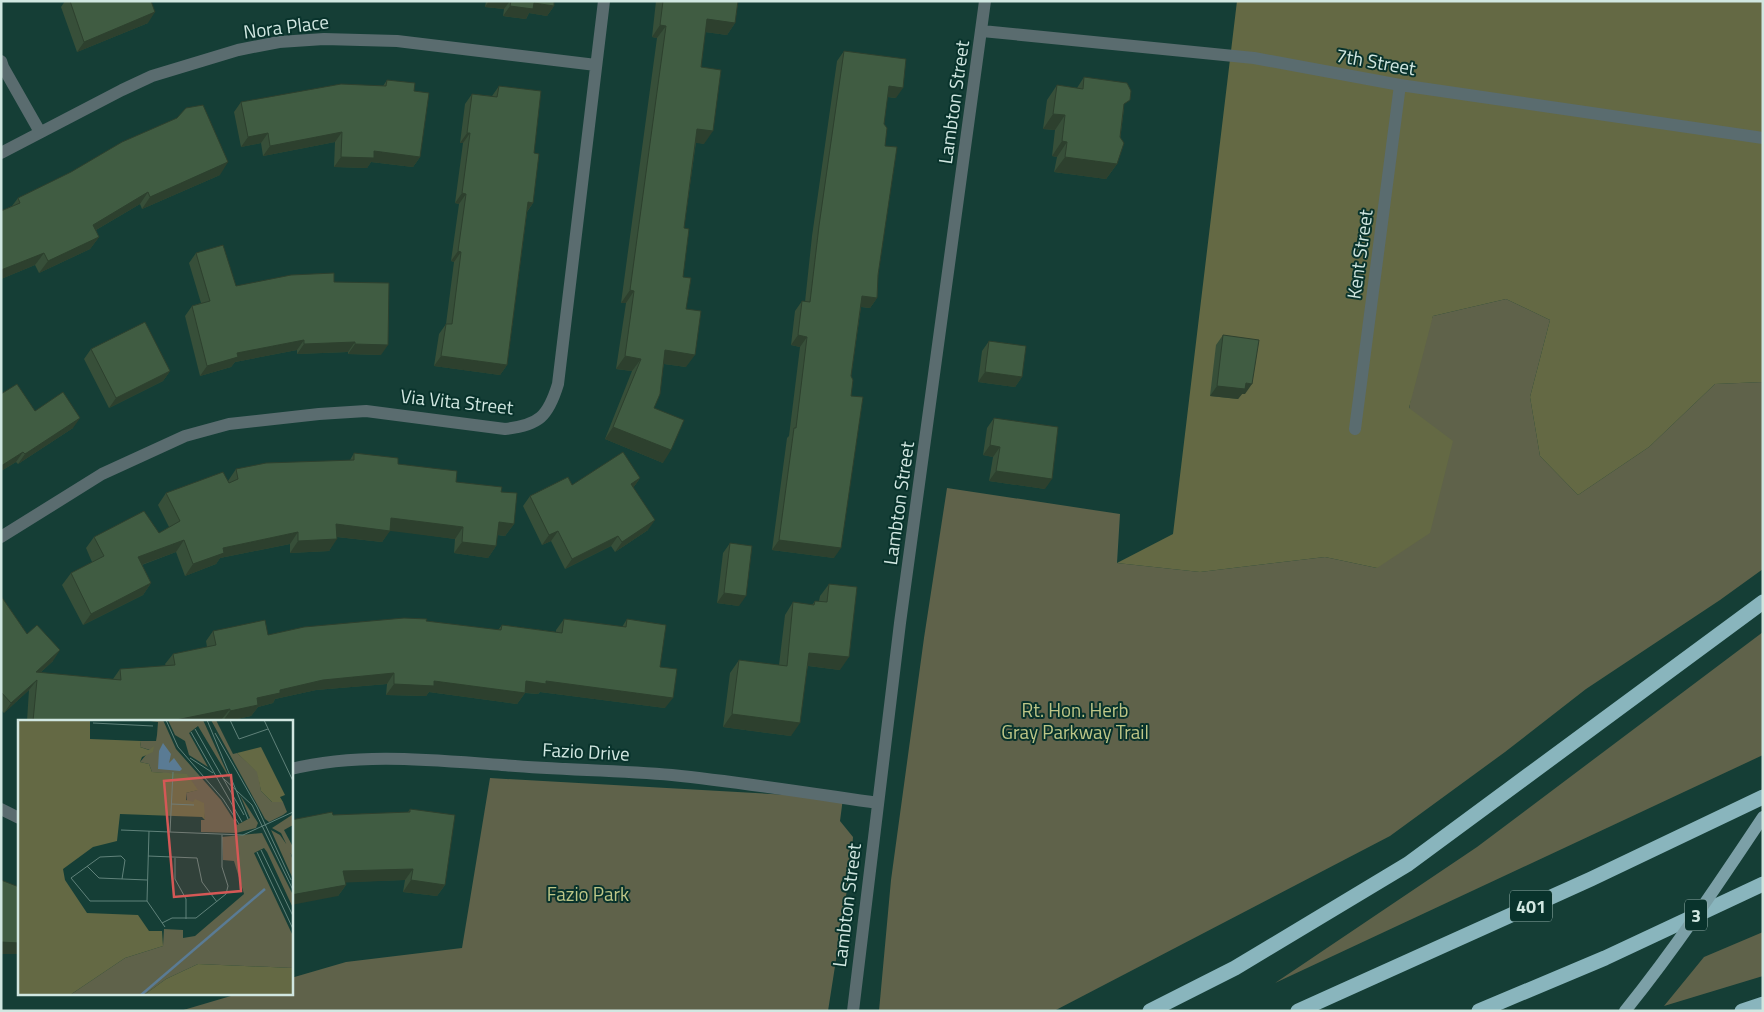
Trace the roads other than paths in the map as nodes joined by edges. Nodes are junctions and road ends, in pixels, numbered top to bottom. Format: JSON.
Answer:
{"nodes":[{"id":1,"x":604,"y":1,"type":"edge"},
{"id":2,"x":985,"y":1,"type":"edge"},
{"id":3,"x":982,"y":31,"type":"junction"},
{"id":4,"x":1,"y":61,"type":"edge"},
{"id":5,"x":596,"y":65,"type":"junction"},
{"id":6,"x":1400,"y":85,"type":"junction"},
{"id":7,"x":40,"y":132,"type":"junction"},
{"id":8,"x":1763,"y":138,"type":"edge"},
{"id":9,"x":1,"y":153,"type":"edge"},
{"id":10,"x":1355,"y":428,"type":"dead end"},
{"id":11,"x":1,"y":538,"type":"edge"},
{"id":12,"x":1763,"y":602,"type":"edge"},
{"id":13,"x":292,"y":769,"type":"edge"},
{"id":14,"x":1763,"y":797,"type":"edge"},
{"id":15,"x":878,"y":803,"type":"junction"},
{"id":16,"x":1,"y":809,"type":"edge"},
{"id":17,"x":1763,"y":816,"type":"edge"},
{"id":18,"x":18,"y":818,"type":"edge"},
{"id":19,"x":1763,"y":884,"type":"edge"},
{"id":20,"x":1763,"y":1004,"type":"edge"},
{"id":21,"x":853,"y":1011,"type":"edge"},
{"id":22,"x":1150,"y":1011,"type":"edge"},
{"id":23,"x":1298,"y":1011,"type":"edge"},
{"id":24,"x":1479,"y":1011,"type":"edge"},
{"id":25,"x":1625,"y":1011,"type":"edge"},
{"id":26,"x":1742,"y":1011,"type":"edge"}],
"edges":[{"from":1,"to":5,"type":"street","name":"Via Vita Street"},
{"from":2,"to":3,"type":"street","name":"Lambton Street"},
{"from":3,"to":6,"type":"street","name":"7th Street"},
{"from":3,"to":15,"type":"street","name":"Lambton Street"},
{"from":4,"to":7,"type":"street"},
{"from":5,"to":7,"type":"street","name":"Nora Place"},
{"from":5,"to":11,"type":"street","name":"Via Vita Street"},
{"from":6,"to":8,"type":"street","name":"7th Street"},
{"from":6,"to":10,"type":"street","name":"Kent Street"},
{"from":7,"to":9,"type":"street","name":"Nora Place"},
{"from":12,"to":22,"type":"highway"},
{"from":13,"to":15,"type":"street","name":"Fazio Drive"},
{"from":14,"to":23,"type":"highway","number":"401"},
{"from":15,"to":21,"type":"street","name":"Lambton Street"},
{"from":16,"to":18,"type":"street"},
{"from":17,"to":25,"type":"main road","number":"3","bridge":true},
{"from":19,"to":24,"type":"highway"},
{"from":20,"to":26,"type":"highway"}]}
